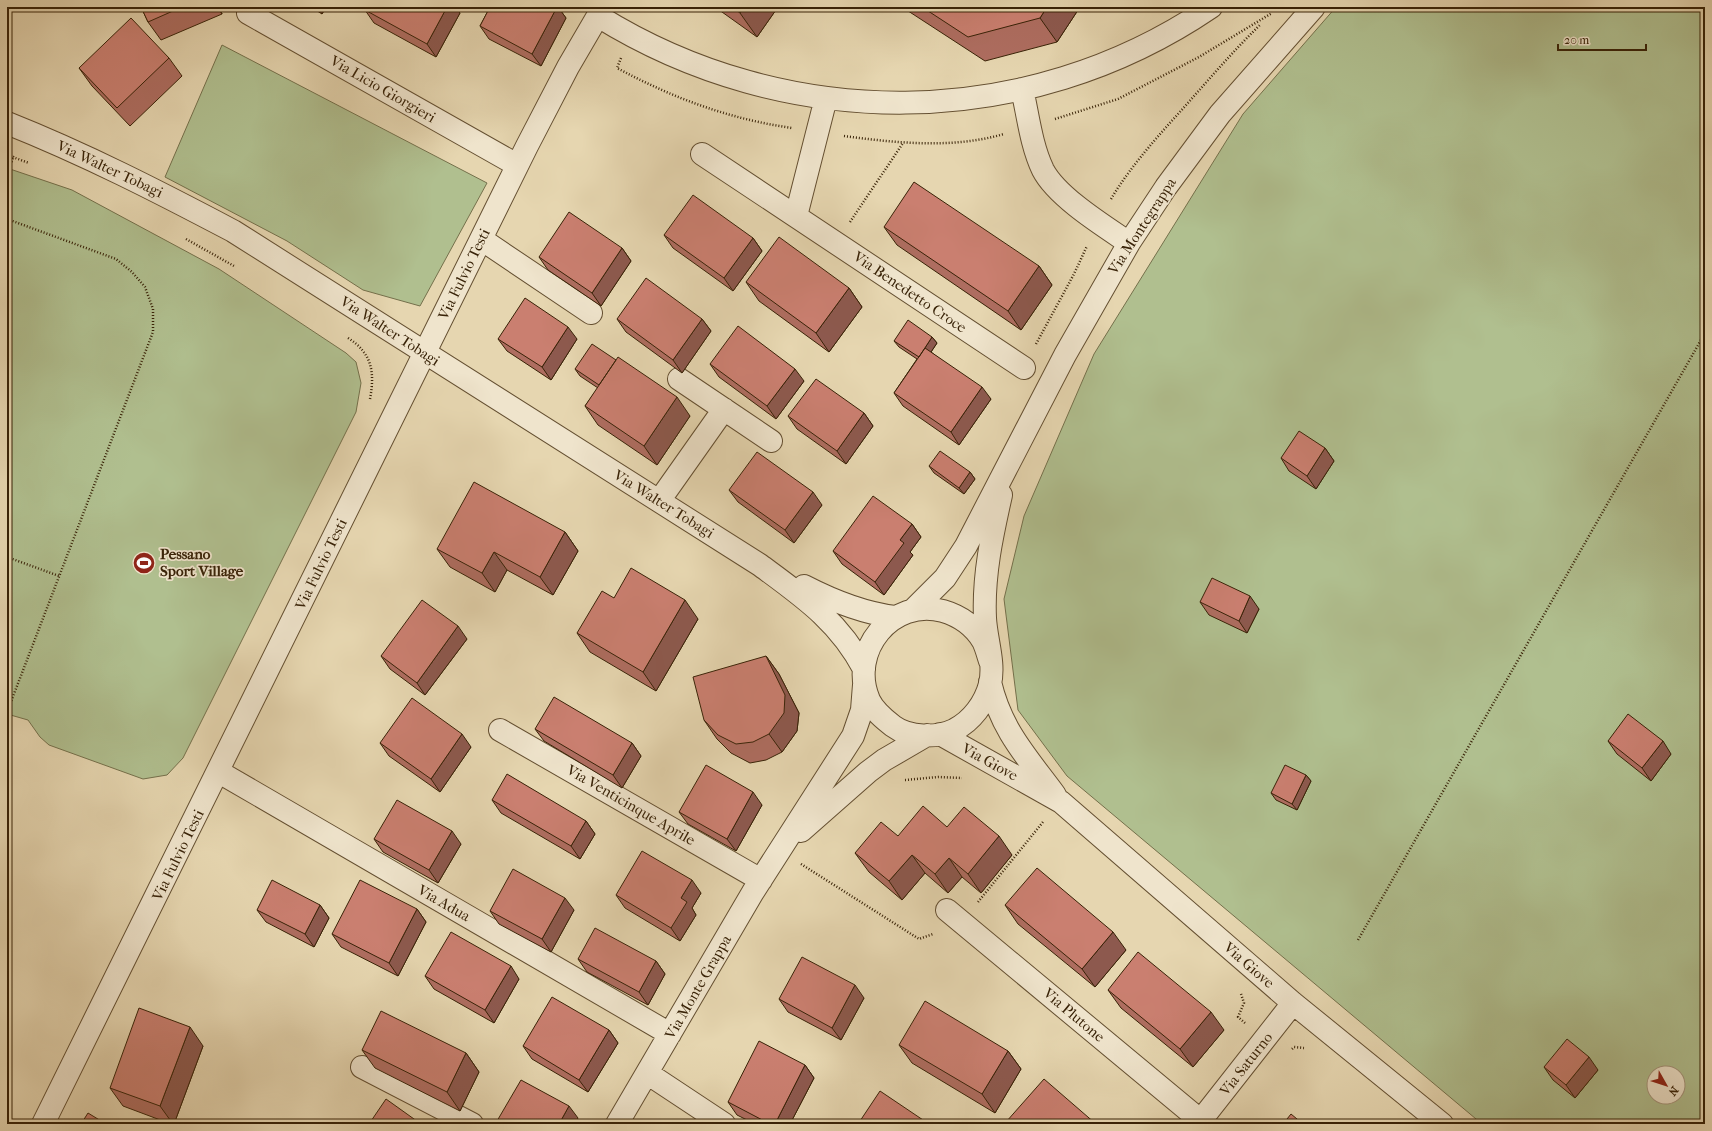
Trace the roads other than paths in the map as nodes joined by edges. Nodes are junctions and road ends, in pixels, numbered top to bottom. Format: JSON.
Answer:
{"nodes":[{"id":1,"x":1211,"y":7,"type":"edge"},
{"id":2,"x":1314,"y":7,"type":"edge"},
{"id":3,"x":600,"y":11,"type":"edge"},
{"id":4,"x":248,"y":13,"type":"dead end"},
{"id":5,"x":1022,"y":89,"type":"junction"},
{"id":6,"x":826,"y":98,"type":"junction"},
{"id":7,"x":7,"y":123,"type":"edge"},
{"id":8,"x":702,"y":154,"type":"dead end"},
{"id":9,"x":517,"y":165,"type":"junction"},
{"id":10,"x":796,"y":216,"type":"junction"},
{"id":11,"x":481,"y":239,"type":"junction"},
{"id":12,"x":1129,"y":243,"type":"junction"},
{"id":13,"x":591,"y":313,"type":"dead end"},
{"id":14,"x":425,"y":354,"type":"junction"},
{"id":15,"x":1024,"y":368,"type":"dead end"},
{"id":16,"x":679,"y":379,"type":"dead end"},
{"id":17,"x":724,"y":409,"type":"junction"},
{"id":18,"x":771,"y":441,"type":"dead end"},
{"id":19,"x":1007,"y":469,"type":"junction"},
{"id":20,"x":659,"y":501,"type":"junction"},
{"id":21,"x":760,"y":564,"type":"junction"},
{"id":22,"x":904,"y":613,"type":"junction"},
{"id":23,"x":990,"y":672,"type":"junction"},
{"id":24,"x":864,"y":675,"type":"junction"},
{"id":25,"x":500,"y":730,"type":"dead end"},
{"id":26,"x":933,"y":735,"type":"junction"},
{"id":27,"x":219,"y":772,"type":"junction"},
{"id":28,"x":1061,"y":802,"type":"junction"},
{"id":29,"x":779,"y":850,"type":"junction"},
{"id":30,"x":761,"y":880,"type":"junction"},
{"id":31,"x":955,"y":916,"type":"road end"},
{"id":32,"x":1293,"y":1003,"type":"junction"},
{"id":33,"x":670,"y":1034,"type":"junction"},
{"id":34,"x":362,"y":1067,"type":"edge"},
{"id":35,"x":647,"y":1073,"type":"junction"},
{"id":36,"x":1200,"y":1122,"type":"edge"},
{"id":37,"x":43,"y":1124,"type":"edge"},
{"id":38,"x":472,"y":1124,"type":"edge"},
{"id":39,"x":617,"y":1124,"type":"edge"},
{"id":40,"x":724,"y":1124,"type":"edge"},
{"id":41,"x":1442,"y":1124,"type":"edge"}],
"edges":[{"from":1,"to":5,"type":"street"},
{"from":2,"to":12,"type":"street","name":"Via Montegrappa"},
{"from":3,"to":6,"type":"street"},
{"from":3,"to":9,"type":"street","name":"Via Fulvio Testi"},
{"from":4,"to":9,"type":"street","name":"Via Licio Giorgieri"},
{"from":5,"to":6,"type":"street"},
{"from":5,"to":12,"type":"street"},
{"from":6,"to":10,"type":"street"},
{"from":7,"to":14,"type":"street","name":"Via Walter Tobagi"},
{"from":8,"to":10,"type":"street","name":"Via Benedetto Croce"},
{"from":9,"to":11,"type":"street","name":"Via Fulvio Testi"},
{"from":10,"to":15,"type":"street","name":"Via Benedetto Croce"},
{"from":11,"to":13,"type":"street"},
{"from":11,"to":14,"type":"street","name":"Via Fulvio Testi"},
{"from":12,"to":19,"type":"street","name":"Via Montegrappa"},
{"from":14,"to":20,"type":"street","name":"Via Walter Tobagi"},
{"from":14,"to":27,"type":"street","name":"Via Fulvio Testi"},
{"from":16,"to":17,"type":"street"},
{"from":17,"to":18,"type":"street"},
{"from":17,"to":20,"type":"street"},
{"from":19,"to":22,"type":"street","name":"Via Montegrappa"},
{"from":19,"to":23,"type":"street","name":"Via Montegrappa"},
{"from":20,"to":21,"type":"street","name":"Via Walter Tobagi"},
{"from":21,"to":22,"type":"street","name":"Via Walter Tobagi"},
{"from":21,"to":24,"type":"street","name":"Via Walter Tobagi"},
{"from":22,"to":23,"type":"street"},
{"from":22,"to":24,"type":"street"},
{"from":23,"to":26,"type":"street"},
{"from":23,"to":28,"type":"street","name":"Via Giove"},
{"from":24,"to":26,"type":"street"},
{"from":24,"to":29,"type":"street","name":"Via Monte Grappa"},
{"from":25,"to":30,"type":"street","name":"Via Venticinque Aprile"},
{"from":26,"to":28,"type":"street","name":"Via Giove"},
{"from":26,"to":29,"type":"street","name":"Via Monte Grappa"},
{"from":27,"to":33,"type":"street","name":"Via Adua"},
{"from":27,"to":37,"type":"street","name":"Via Fulvio Testi"},
{"from":28,"to":32,"type":"street","name":"Via Giove"},
{"from":29,"to":30,"type":"street","name":"Via Monte Grappa"},
{"from":30,"to":33,"type":"street","name":"Via Monte Grappa"},
{"from":31,"to":36,"type":"street","name":"Via Plutone"},
{"from":32,"to":36,"type":"street","name":"Via Saturno"},
{"from":32,"to":41,"type":"street","name":"Via Giove"},
{"from":33,"to":35,"type":"street","name":"Via Monte Grappa"},
{"from":34,"to":38,"type":"street"},
{"from":35,"to":39,"type":"street","name":"Via Monte Grappa"},
{"from":35,"to":40,"type":"street"}]}
